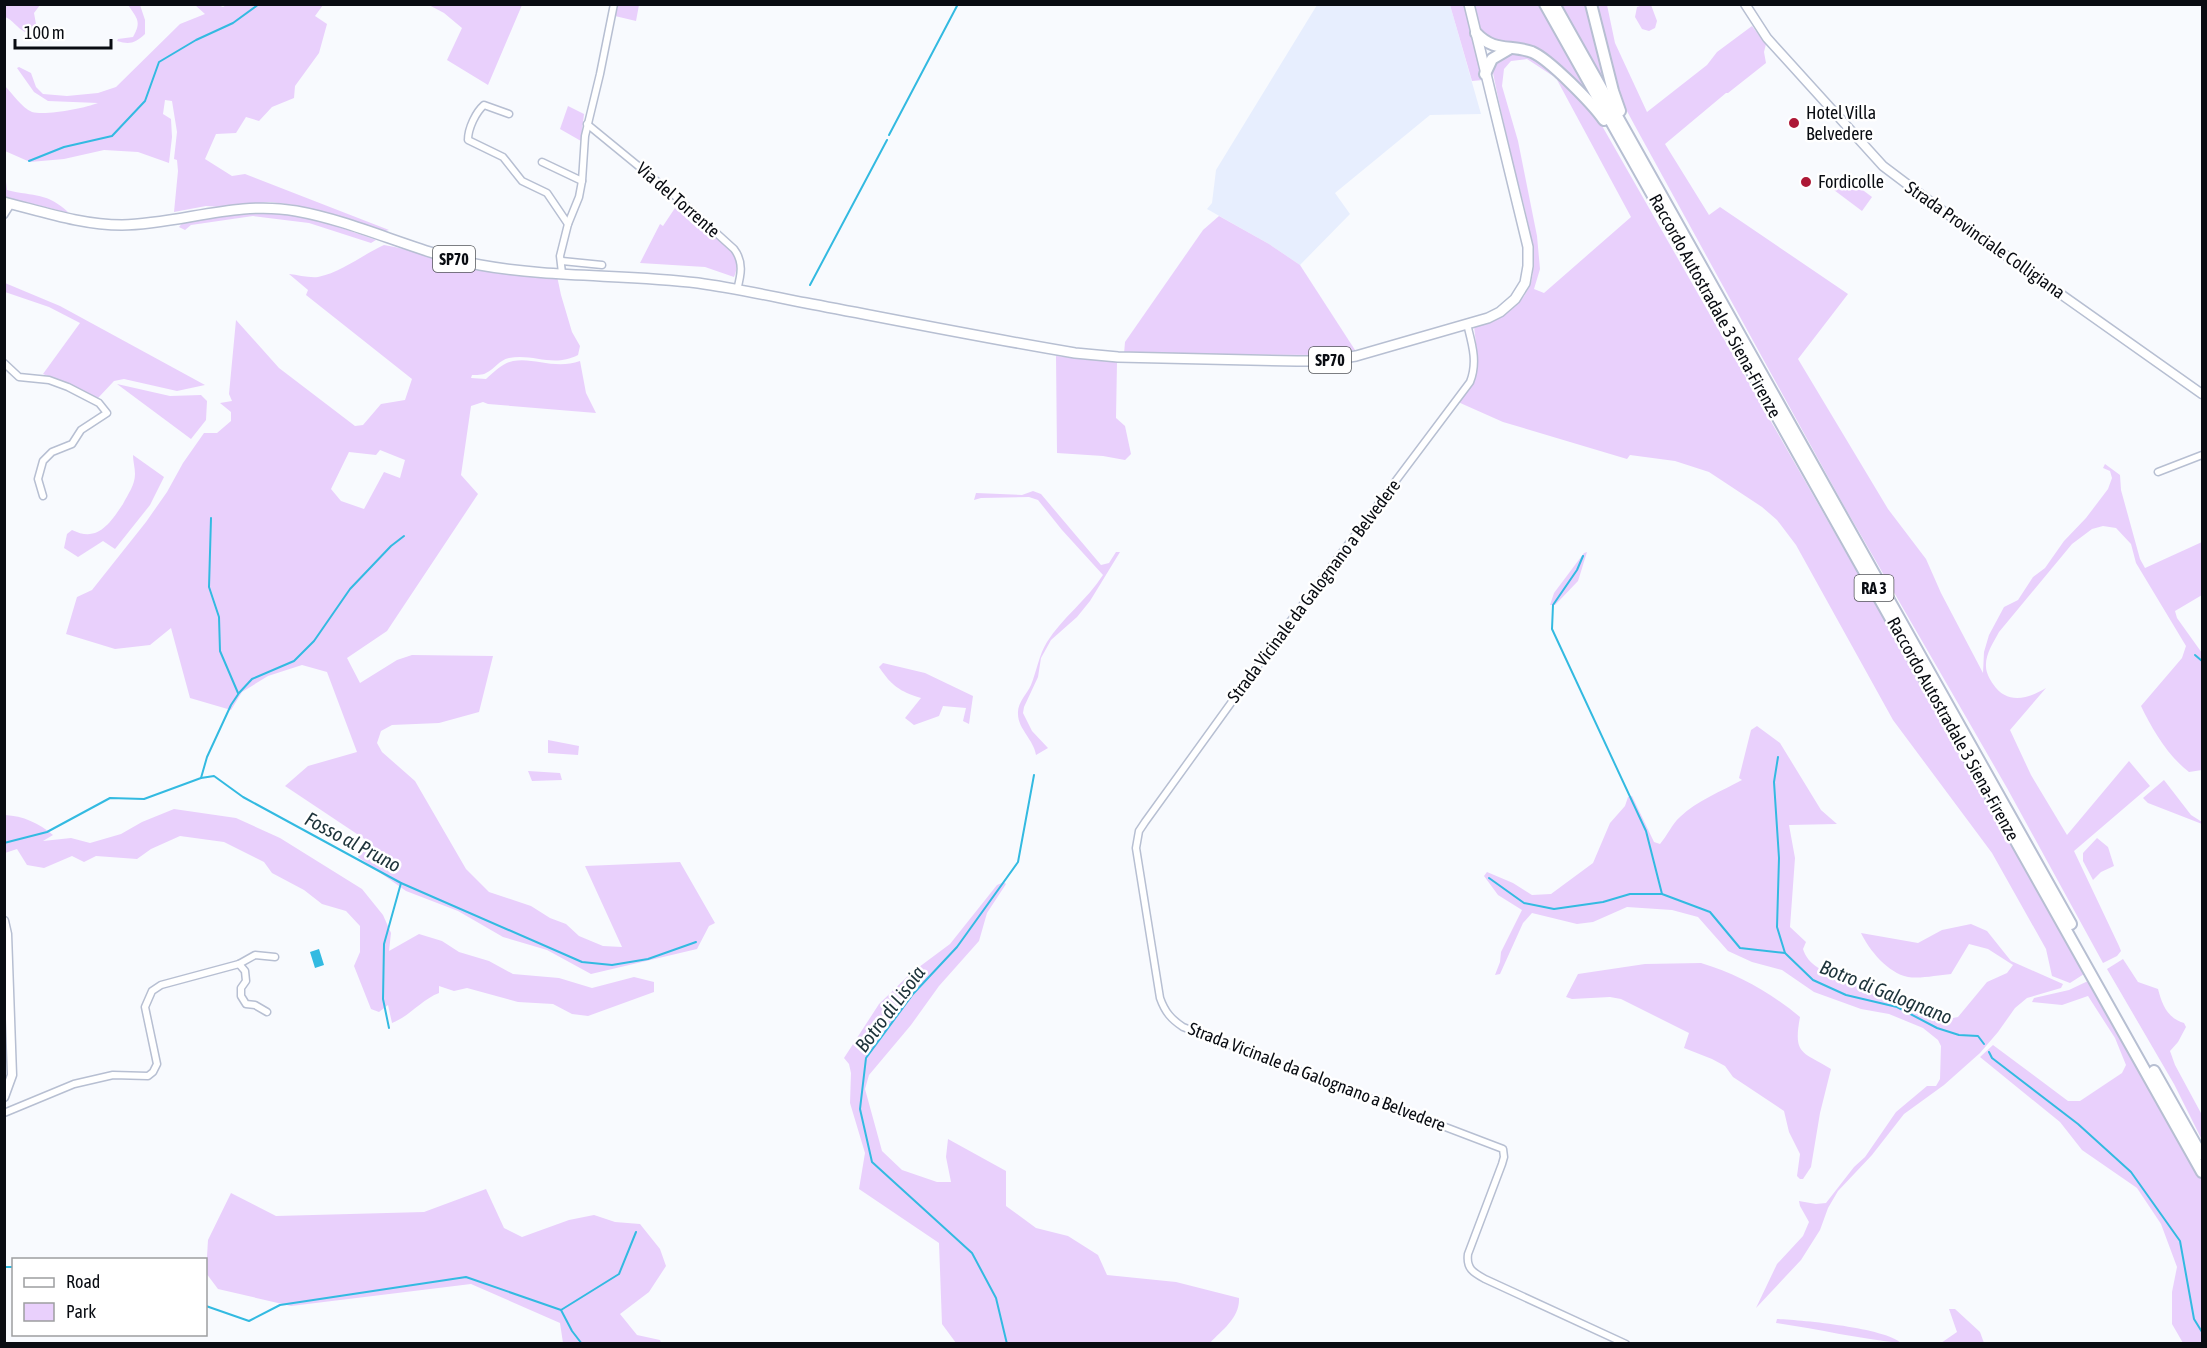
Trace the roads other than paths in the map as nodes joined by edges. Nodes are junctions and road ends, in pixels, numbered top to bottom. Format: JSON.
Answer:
{"nodes":[{"id":1,"x":614,"y":4,"type":"edge"},
{"id":2,"x":1469,"y":4,"type":"edge"},
{"id":3,"x":1545,"y":4,"type":"edge"},
{"id":4,"x":1554,"y":4,"type":"edge"},
{"id":5,"x":1592,"y":4,"type":"edge"},
{"id":6,"x":1745,"y":4,"type":"edge"},
{"id":7,"x":1476,"y":33,"type":"junction"},
{"id":8,"x":1509,"y":49,"type":"junction"},
{"id":9,"x":1485,"y":74,"type":"junction"},
{"id":10,"x":509,"y":114,"type":"dead end"},
{"id":11,"x":587,"y":124,"type":"junction"},
{"id":12,"x":542,"y":162,"type":"dead end"},
{"id":13,"x":582,"y":181,"type":"junction"},
{"id":14,"x":8,"y":203,"type":"edge"},
{"id":15,"x":1665,"y":211,"type":"junction"},
{"id":16,"x":4,"y":215,"type":"edge"},
{"id":17,"x":568,"y":224,"type":"junction"},
{"id":18,"x":562,"y":261,"type":"junction"},
{"id":19,"x":602,"y":265,"type":"dead end"},
{"id":20,"x":562,"y":273,"type":"junction"},
{"id":21,"x":737,"y":290,"type":"junction"},
{"id":22,"x":1467,"y":324,"type":"junction"},
{"id":23,"x":4,"y":363,"type":"edge"},
{"id":24,"x":2202,"y":394,"type":"edge"},
{"id":25,"x":2202,"y":455,"type":"edge"},
{"id":26,"x":2158,"y":472,"type":"dead end"},
{"id":27,"x":43,"y":495,"type":"dead end"},
{"id":28,"x":4,"y":921,"type":"edge"},
{"id":29,"x":275,"y":957,"type":"dead end"},
{"id":30,"x":239,"y":964,"type":"junction"},
{"id":31,"x":267,"y":1012,"type":"dead end"},
{"id":32,"x":4,"y":1097,"type":"edge"},
{"id":33,"x":4,"y":1113,"type":"edge"},
{"id":34,"x":2202,"y":1157,"type":"edge"},
{"id":35,"x":2202,"y":1172,"type":"edge"},
{"id":36,"x":1626,"y":1344,"type":"edge"}],
"edges":[{"from":1,"to":11,"type":"street"},
{"from":2,"to":7,"type":"main road","number":"SP70"},
{"from":3,"to":15,"type":"highway","name":"Raccordo Autostradale 3 Siena-Firenze","number":"RA 3"},
{"from":4,"to":15,"type":"highway","name":"Raccordo Autostradale 3 Siena-Firenze","number":"RA 3"},
{"from":5,"to":15,"type":"highway"},
{"from":6,"to":24,"type":"main road","name":"Strada Provinciale Colligiana"},
{"from":7,"to":8,"type":"highway"},
{"from":7,"to":9,"type":"main road","number":"SP70"},
{"from":8,"to":9,"type":"highway"},
{"from":8,"to":15,"type":"highway"},
{"from":9,"to":22,"type":"main road","number":"SP70"},
{"from":10,"to":17,"type":"street"},
{"from":11,"to":13,"type":"street"},
{"from":11,"to":21,"type":"street","name":"Via del Torrente"},
{"from":12,"to":13,"type":"street"},
{"from":13,"to":17,"type":"street"},
{"from":14,"to":16,"type":"street"},
{"from":14,"to":20,"type":"main road","number":"SP70"},
{"from":15,"to":34,"type":"highway","name":"Raccordo Autostradale 3 Siena-Firenze","number":"RA 3"},
{"from":15,"to":35,"type":"highway","name":"Raccordo Autostradale 3 Siena-Firenze","number":"RA 3"},
{"from":17,"to":18,"type":"street"},
{"from":18,"to":19,"type":"street"},
{"from":18,"to":20,"type":"street"},
{"from":20,"to":21,"type":"main road","number":"SP70"},
{"from":21,"to":22,"type":"main road","number":"SP70"},
{"from":22,"to":36,"type":"street","name":"Strada Vicinale da Galognano a Belvedere"},
{"from":23,"to":27,"type":"street"},
{"from":25,"to":26,"type":"street"},
{"from":28,"to":32,"type":"main road"},
{"from":29,"to":30,"type":"street"},
{"from":30,"to":31,"type":"street"},
{"from":30,"to":33,"type":"street"}]}
